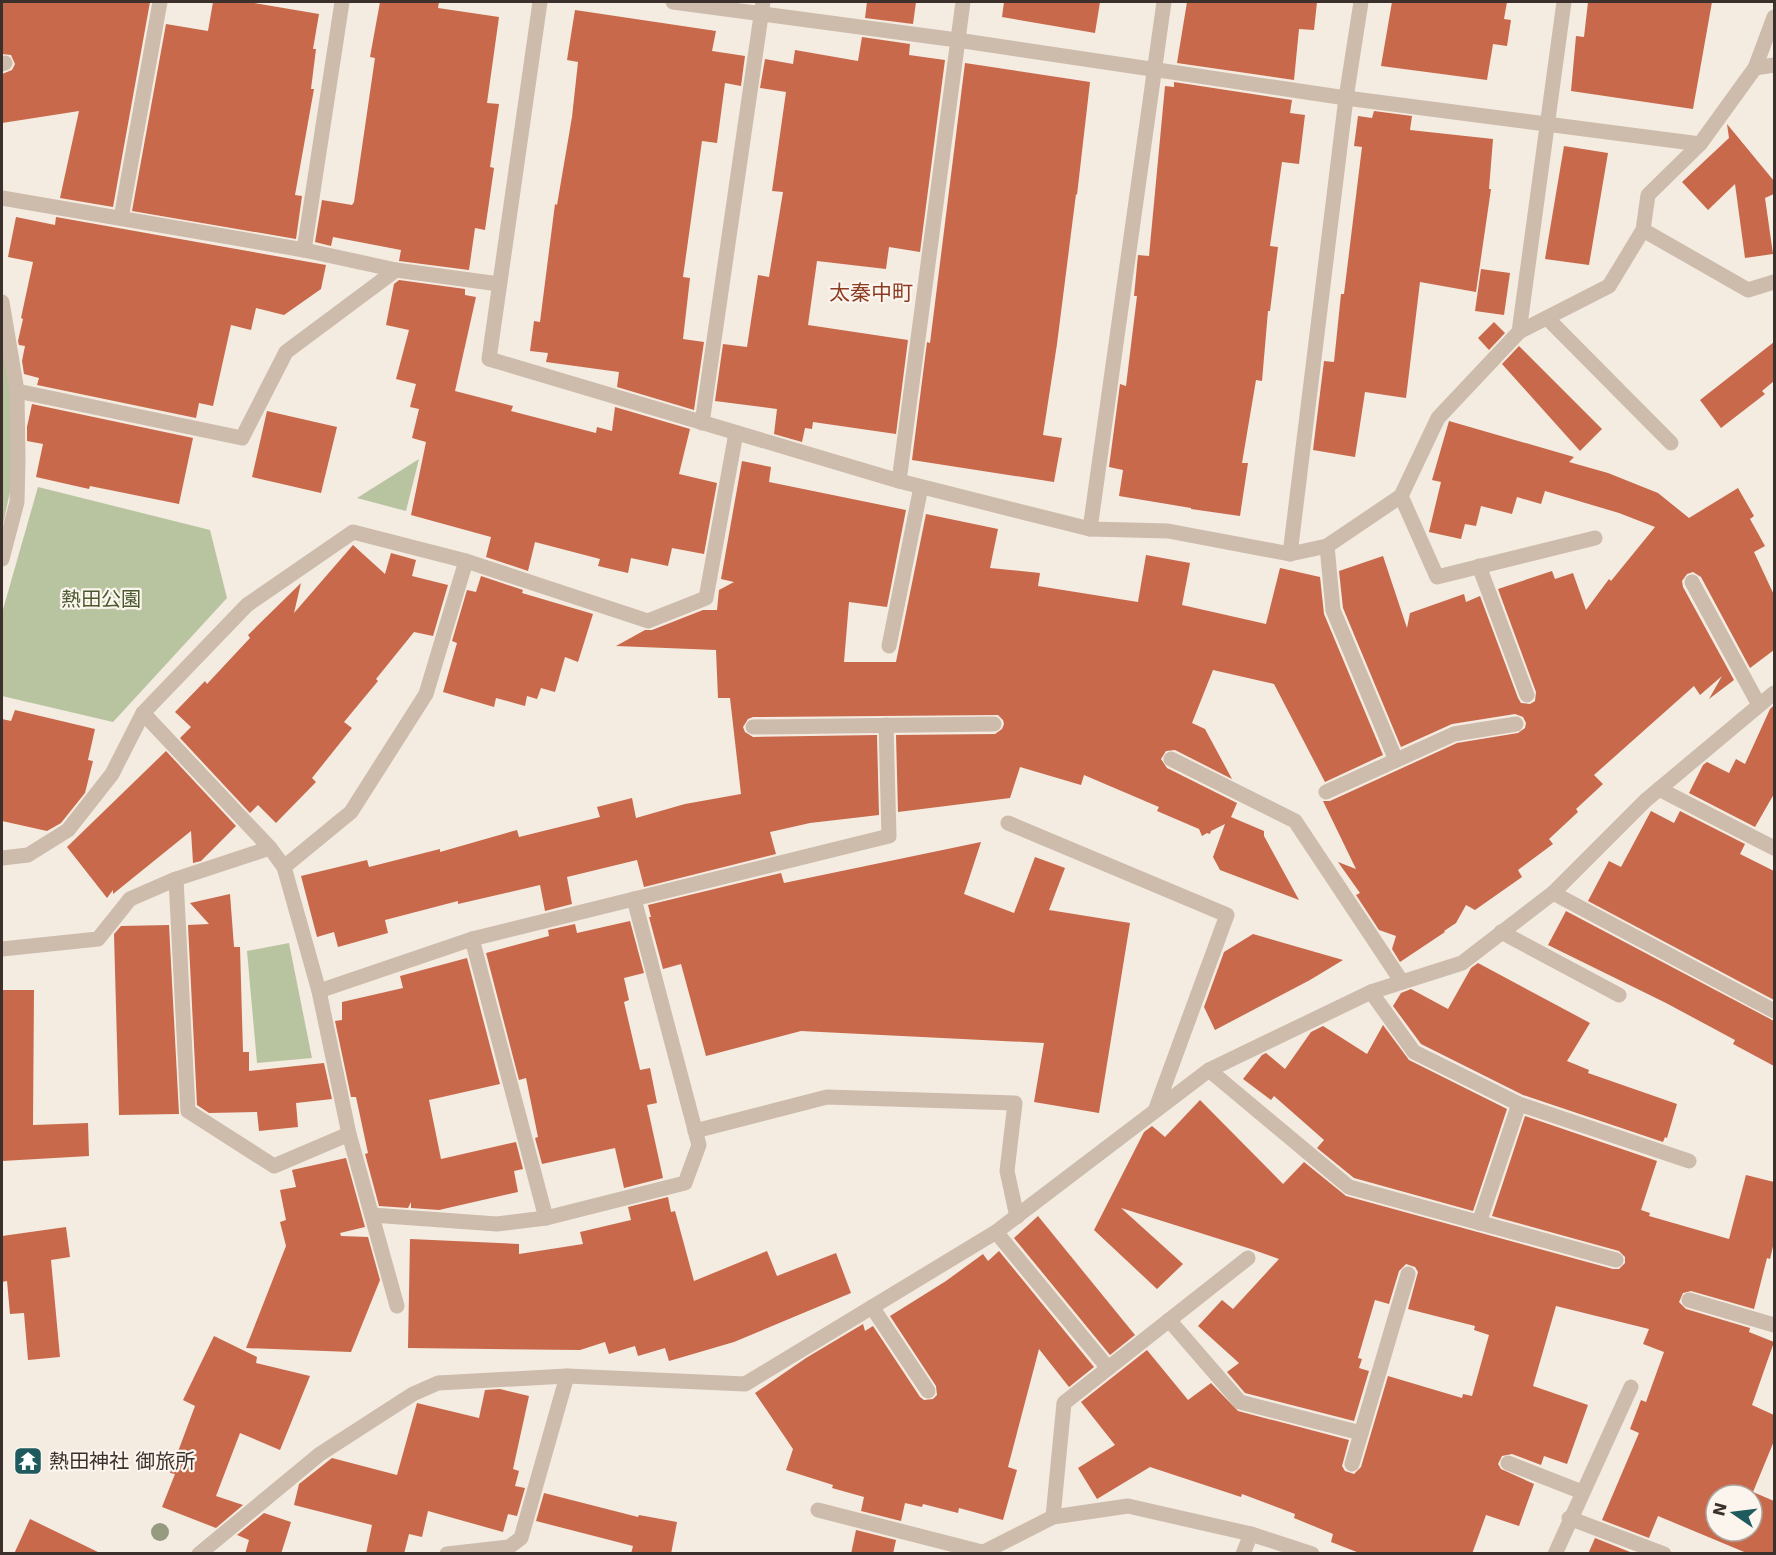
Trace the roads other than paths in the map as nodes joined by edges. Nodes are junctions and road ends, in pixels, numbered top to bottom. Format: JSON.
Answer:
{"nodes":[{"id":1,"x":160,"y":2,"type":"edge"},
{"id":2,"x":342,"y":2,"type":"edge"},
{"id":3,"x":540,"y":2,"type":"edge"},
{"id":4,"x":673,"y":2,"type":"edge"},
{"id":5,"x":963,"y":2,"type":"edge"},
{"id":6,"x":1164,"y":2,"type":"edge"},
{"id":7,"x":1360,"y":2,"type":"edge"},
{"id":8,"x":1564,"y":2,"type":"edge"},
{"id":9,"x":762,"y":7,"type":"edge"},
{"id":10,"x":1774,"y":17,"type":"edge"},
{"id":11,"x":957,"y":40,"type":"junction"},
{"id":12,"x":1774,"y":64,"type":"edge"},
{"id":13,"x":1755,"y":69,"type":"junction"},
{"id":14,"x":1154,"y":70,"type":"junction"},
{"id":15,"x":1346,"y":98,"type":"junction"},
{"id":16,"x":1548,"y":124,"type":"junction"},
{"id":17,"x":1700,"y":144,"type":"junction"},
{"id":18,"x":2,"y":198,"type":"edge"},
{"id":19,"x":122,"y":218,"type":"junction"},
{"id":20,"x":1643,"y":230,"type":"junction"},
{"id":21,"x":304,"y":249,"type":"junction"},
{"id":22,"x":396,"y":270,"type":"junction"},
{"id":23,"x":1774,"y":282,"type":"edge"},
{"id":24,"x":499,"y":284,"type":"junction"},
{"id":25,"x":2,"y":302,"type":"edge"},
{"id":26,"x":1547,"y":318,"type":"junction"},
{"id":27,"x":1519,"y":332,"type":"junction"},
{"id":28,"x":17,"y":391,"type":"junction"},
{"id":29,"x":702,"y":423,"type":"junction"},
{"id":30,"x":736,"y":433,"type":"junction"},
{"id":31,"x":1671,"y":443,"type":"dead end"},
{"id":32,"x":899,"y":481,"type":"junction"},
{"id":33,"x":921,"y":487,"type":"junction"},
{"id":34,"x":1401,"y":496,"type":"junction"},
{"id":35,"x":1090,"y":529,"type":"junction"},
{"id":36,"x":1595,"y":538,"type":"dead end"},
{"id":37,"x":1327,"y":546,"type":"junction"},
{"id":38,"x":1290,"y":554,"type":"junction"},
{"id":39,"x":2,"y":559,"type":"edge"},
{"id":40,"x":466,"y":561,"type":"junction"},
{"id":41,"x":1479,"y":566,"type":"junction"},
{"id":42,"x":1692,"y":582,"type":"dead end"},
{"id":43,"x":889,"y":646,"type":"dead end"},
{"id":44,"x":1774,"y":693,"type":"edge"},
{"id":45,"x":1527,"y":695,"type":"dead end"},
{"id":46,"x":1759,"y":705,"type":"junction"},
{"id":47,"x":143,"y":713,"type":"junction"},
{"id":48,"x":994,"y":724,"type":"dead end"},
{"id":49,"x":1516,"y":724,"type":"dead end"},
{"id":50,"x":886,"y":725,"type":"junction"},
{"id":51,"x":753,"y":727,"type":"dead end"},
{"id":52,"x":1172,"y":759,"type":"dead end"},
{"id":53,"x":1396,"y":760,"type":"junction"},
{"id":54,"x":1659,"y":789,"type":"junction"},
{"id":55,"x":1326,"y":792,"type":"dead end"},
{"id":56,"x":1008,"y":823,"type":"dead end"},
{"id":57,"x":270,"y":848,"type":"junction"},
{"id":58,"x":1774,"y":848,"type":"edge"},
{"id":59,"x":2,"y":858,"type":"edge"},
{"id":60,"x":284,"y":867,"type":"junction"},
{"id":61,"x":176,"y":879,"type":"junction"},
{"id":62,"x":1553,"y":893,"type":"junction"},
{"id":63,"x":634,"y":899,"type":"junction"},
{"id":64,"x":1501,"y":932,"type":"junction"},
{"id":65,"x":472,"y":939,"type":"junction"},
{"id":66,"x":2,"y":949,"type":"edge"},
{"id":67,"x":1402,"y":982,"type":"junction"},
{"id":68,"x":319,"y":991,"type":"junction"},
{"id":69,"x":1371,"y":992,"type":"junction"},
{"id":70,"x":1619,"y":995,"type":"dead end"},
{"id":71,"x":1774,"y":1011,"type":"edge"},
{"id":72,"x":1209,"y":1070,"type":"junction"},
{"id":73,"x":1519,"y":1104,"type":"junction"},
{"id":74,"x":1155,"y":1111,"type":"junction"},
{"id":75,"x":695,"y":1131,"type":"junction"},
{"id":76,"x":349,"y":1134,"type":"junction"},
{"id":77,"x":1689,"y":1161,"type":"dead end"},
{"id":78,"x":372,"y":1215,"type":"junction"},
{"id":79,"x":1017,"y":1217,"type":"junction"},
{"id":80,"x":546,"y":1218,"type":"junction"},
{"id":81,"x":1479,"y":1223,"type":"junction"},
{"id":82,"x":996,"y":1233,"type":"junction"},
{"id":83,"x":1248,"y":1258,"type":"dead end"},
{"id":84,"x":1616,"y":1260,"type":"dead end"},
{"id":85,"x":1408,"y":1274,"type":"dead end"},
{"id":86,"x":1689,"y":1300,"type":"dead end"},
{"id":87,"x":397,"y":1306,"type":"dead end"},
{"id":88,"x":872,"y":1307,"type":"junction"},
{"id":89,"x":1169,"y":1320,"type":"junction"},
{"id":90,"x":1774,"y":1321,"type":"edge"},
{"id":91,"x":1108,"y":1368,"type":"junction"},
{"id":92,"x":567,"y":1376,"type":"junction"},
{"id":93,"x":1631,"y":1387,"type":"dead end"},
{"id":94,"x":928,"y":1391,"type":"dead end"},
{"id":95,"x":1361,"y":1433,"type":"junction"},
{"id":96,"x":1508,"y":1463,"type":"dead end"},
{"id":97,"x":1353,"y":1464,"type":"dead end"},
{"id":98,"x":1582,"y":1492,"type":"junction"},
{"id":99,"x":818,"y":1510,"type":"dead end"},
{"id":100,"x":1053,"y":1517,"type":"junction"},
{"id":101,"x":1569,"y":1518,"type":"junction"},
{"id":102,"x":1251,"y":1534,"type":"junction"},
{"id":103,"x":981,"y":1553,"type":"edge"},
{"id":104,"x":199,"y":1554,"type":"edge"},
{"id":105,"x":447,"y":1554,"type":"edge"},
{"id":106,"x":1243,"y":1554,"type":"edge"},
{"id":107,"x":1312,"y":1554,"type":"edge"},
{"id":108,"x":1555,"y":1554,"type":"edge"},
{"id":109,"x":1664,"y":1554,"type":"edge"}],
"edges":[{"from":1,"to":19,"type":"street"},
{"from":2,"to":21,"type":"street"},
{"from":3,"to":24,"type":"street"},
{"from":4,"to":9,"type":"street"},
{"from":5,"to":11,"type":"street"},
{"from":6,"to":14,"type":"street"},
{"from":7,"to":15,"type":"street"},
{"from":8,"to":16,"type":"street"},
{"from":9,"to":11,"type":"street"},
{"from":9,"to":29,"type":"street"},
{"from":10,"to":13,"type":"street"},
{"from":11,"to":14,"type":"street"},
{"from":11,"to":32,"type":"street"},
{"from":12,"to":13,"type":"street"},
{"from":13,"to":17,"type":"street"},
{"from":14,"to":15,"type":"street"},
{"from":14,"to":35,"type":"street"},
{"from":15,"to":16,"type":"street"},
{"from":15,"to":38,"type":"street"},
{"from":16,"to":17,"type":"street"},
{"from":16,"to":27,"type":"street"},
{"from":17,"to":20,"type":"street"},
{"from":18,"to":19,"type":"street"},
{"from":19,"to":21,"type":"street"},
{"from":20,"to":23,"type":"street"},
{"from":20,"to":26,"type":"street"},
{"from":21,"to":22,"type":"street"},
{"from":22,"to":24,"type":"street"},
{"from":22,"to":28,"type":"street"},
{"from":24,"to":29,"type":"street"},
{"from":25,"to":28,"type":"street"},
{"from":26,"to":27,"type":"street"},
{"from":26,"to":31,"type":"street"},
{"from":27,"to":34,"type":"street"},
{"from":28,"to":39,"type":"street"},
{"from":29,"to":30,"type":"street"},
{"from":30,"to":32,"type":"street"},
{"from":30,"to":40,"type":"street"},
{"from":32,"to":33,"type":"street"},
{"from":33,"to":35,"type":"street"},
{"from":33,"to":43,"type":"street"},
{"from":34,"to":37,"type":"street"},
{"from":34,"to":41,"type":"street"},
{"from":35,"to":38,"type":"street"},
{"from":36,"to":41,"type":"street"},
{"from":37,"to":38,"type":"street"},
{"from":37,"to":53,"type":"street"},
{"from":40,"to":47,"type":"street"},
{"from":40,"to":60,"type":"street"},
{"from":41,"to":45,"type":"street"},
{"from":42,"to":46,"type":"street"},
{"from":44,"to":46,"type":"street"},
{"from":46,"to":54,"type":"street"},
{"from":47,"to":57,"type":"street"},
{"from":47,"to":59,"type":"street"},
{"from":48,"to":50,"type":"street"},
{"from":49,"to":53,"type":"street"},
{"from":50,"to":51,"type":"street"},
{"from":50,"to":63,"type":"street"},
{"from":52,"to":67,"type":"street"},
{"from":53,"to":55,"type":"street"},
{"from":54,"to":58,"type":"street"},
{"from":54,"to":62,"type":"street"},
{"from":56,"to":74,"type":"street"},
{"from":57,"to":60,"type":"street"},
{"from":57,"to":61,"type":"street"},
{"from":60,"to":68,"type":"street"},
{"from":61,"to":66,"type":"street"},
{"from":61,"to":76,"type":"street"},
{"from":62,"to":64,"type":"street"},
{"from":62,"to":71,"type":"street"},
{"from":63,"to":65,"type":"street"},
{"from":63,"to":75,"type":"street"},
{"from":64,"to":67,"type":"street"},
{"from":64,"to":70,"type":"street"},
{"from":65,"to":68,"type":"street"},
{"from":65,"to":80,"type":"street"},
{"from":67,"to":69,"type":"street"},
{"from":68,"to":76,"type":"street"},
{"from":69,"to":72,"type":"street"},
{"from":69,"to":73,"type":"street"},
{"from":72,"to":74,"type":"street"},
{"from":72,"to":81,"type":"street"},
{"from":73,"to":77,"type":"street"},
{"from":73,"to":81,"type":"street"},
{"from":74,"to":79,"type":"street"},
{"from":75,"to":79,"type":"street"},
{"from":75,"to":80,"type":"street"},
{"from":76,"to":78,"type":"street"},
{"from":78,"to":80,"type":"street"},
{"from":78,"to":87,"type":"street"},
{"from":79,"to":82,"type":"street"},
{"from":81,"to":84,"type":"street"},
{"from":82,"to":88,"type":"street"},
{"from":82,"to":91,"type":"street"},
{"from":83,"to":89,"type":"street"},
{"from":85,"to":95,"type":"street"},
{"from":86,"to":90,"type":"street"},
{"from":88,"to":92,"type":"street"},
{"from":88,"to":94,"type":"street"},
{"from":89,"to":91,"type":"street"},
{"from":89,"to":95,"type":"street"},
{"from":91,"to":100,"type":"street"},
{"from":92,"to":104,"type":"street"},
{"from":92,"to":105,"type":"street"},
{"from":93,"to":98,"type":"street"},
{"from":95,"to":97,"type":"street"},
{"from":96,"to":98,"type":"street"},
{"from":98,"to":101,"type":"street"},
{"from":99,"to":103,"type":"street"},
{"from":100,"to":102,"type":"street"},
{"from":100,"to":103,"type":"street"},
{"from":101,"to":108,"type":"street"},
{"from":101,"to":109,"type":"street"},
{"from":102,"to":106,"type":"street"},
{"from":102,"to":107,"type":"street"}]}
